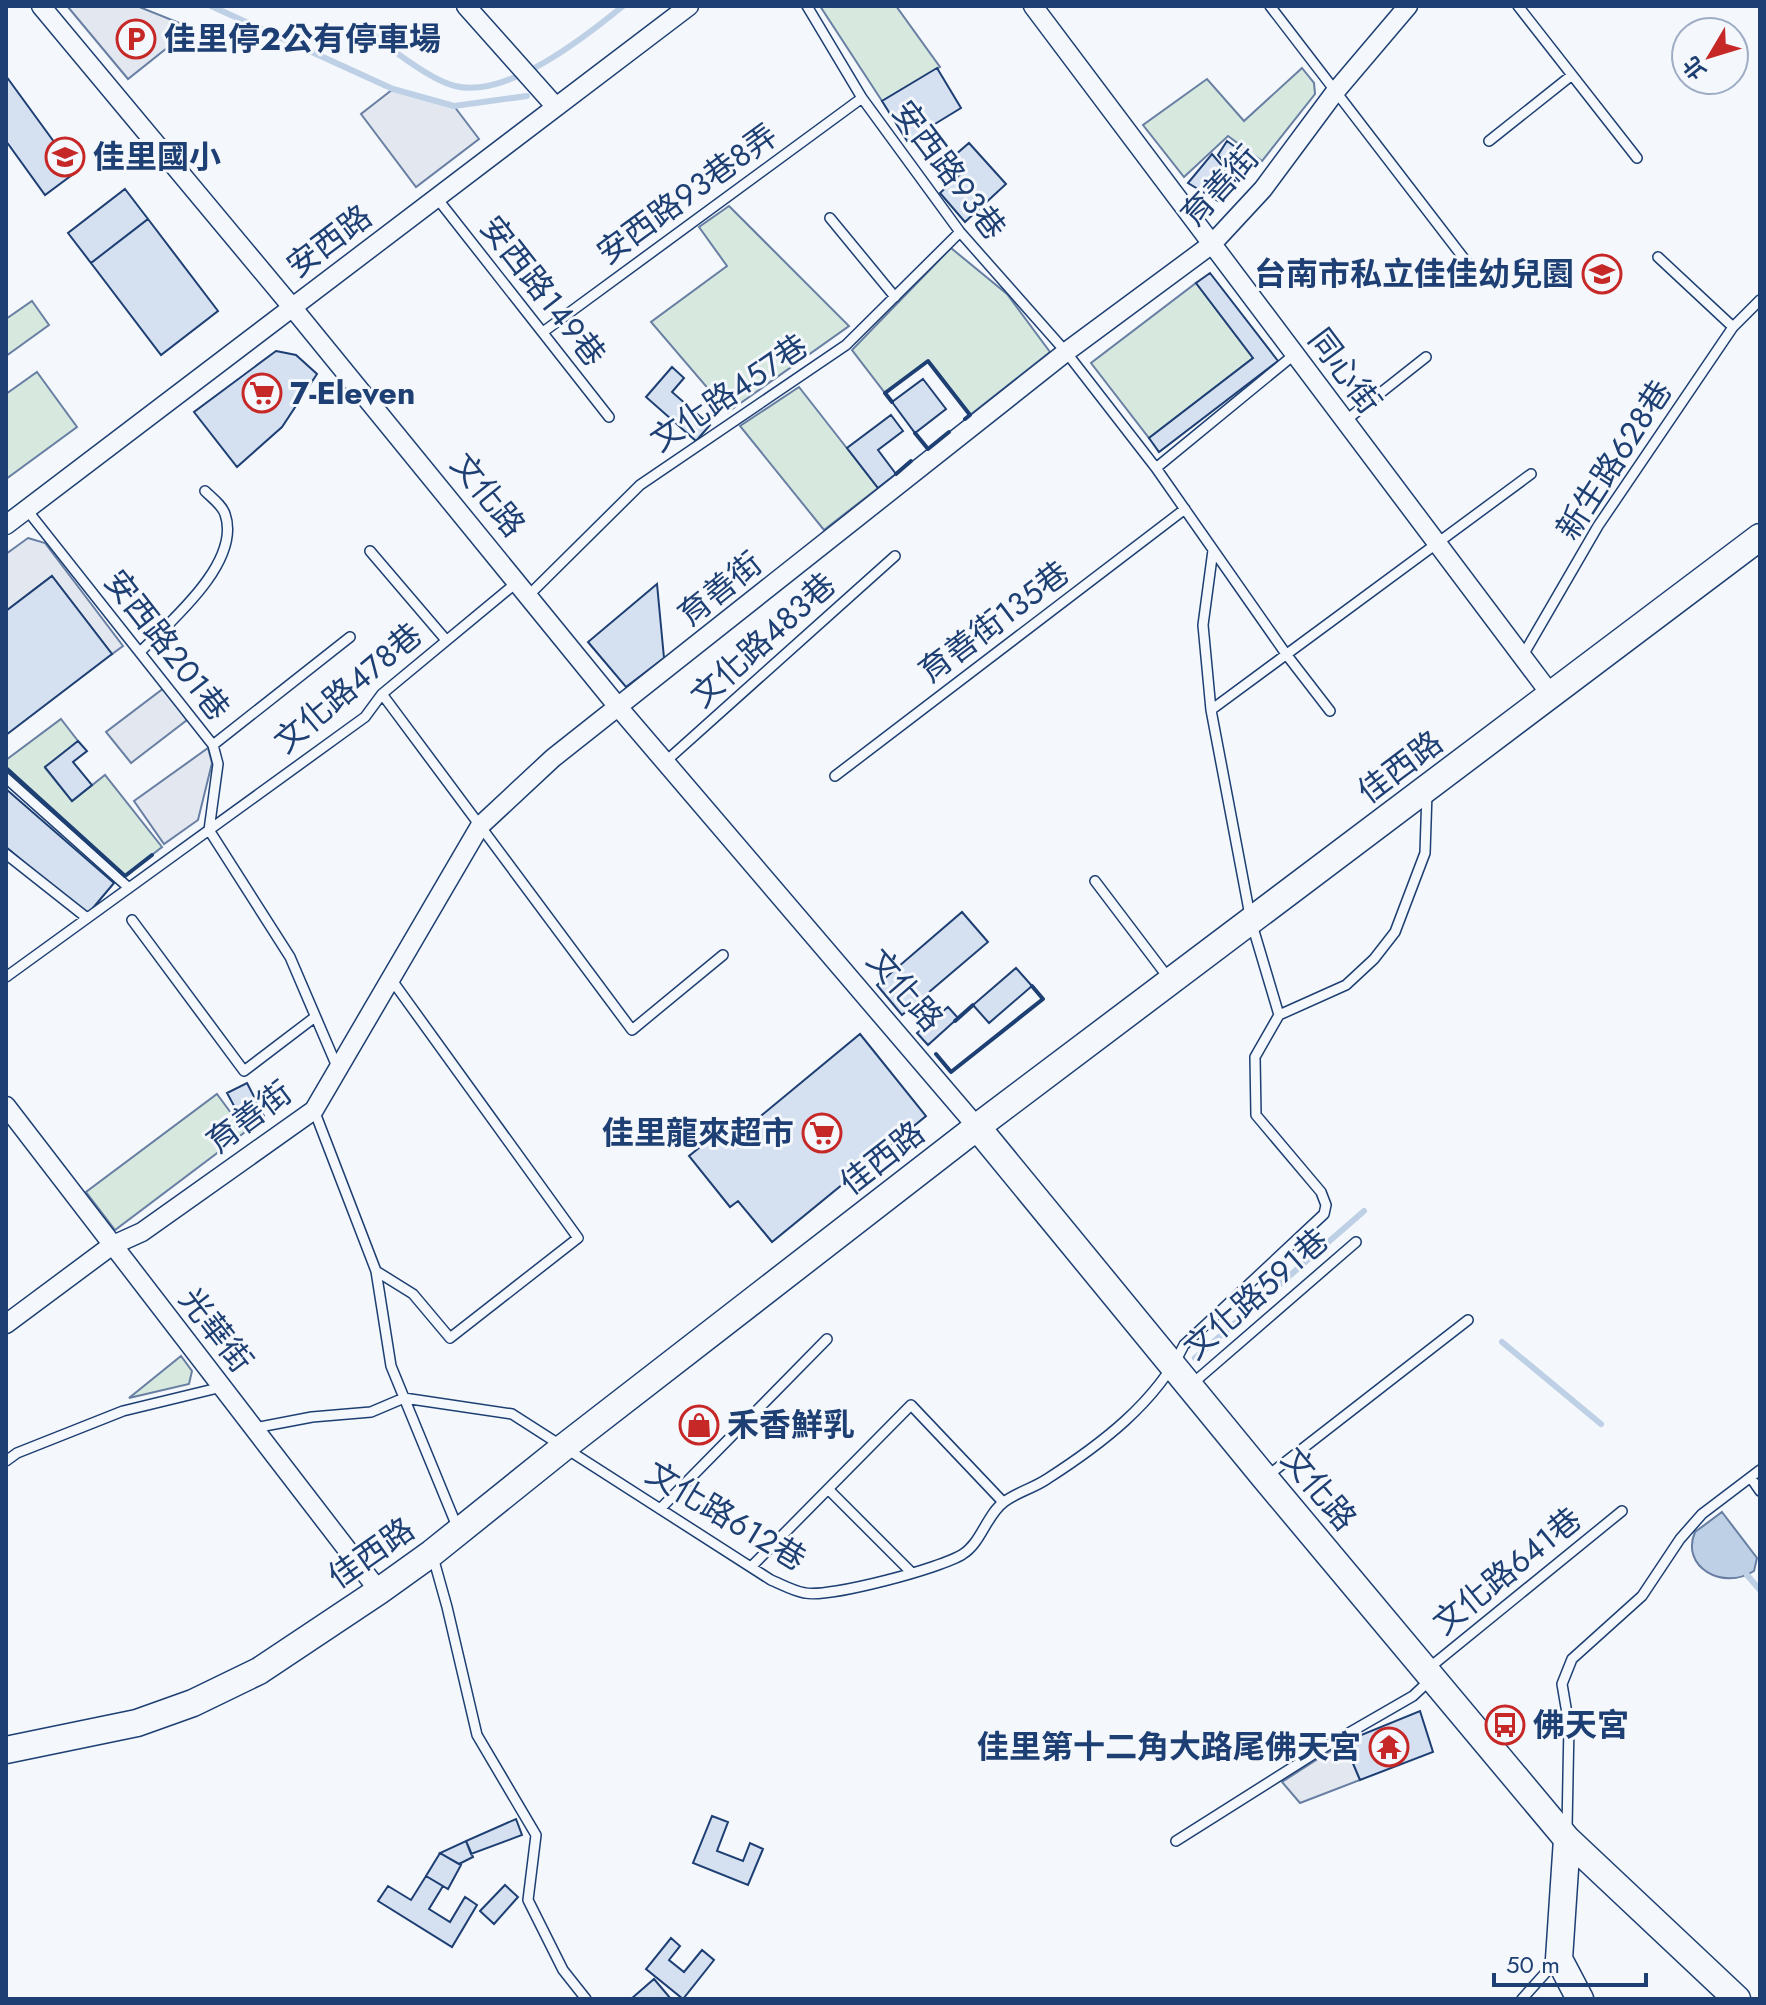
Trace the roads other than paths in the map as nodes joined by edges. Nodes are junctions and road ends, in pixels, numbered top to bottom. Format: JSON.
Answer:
{"nodes":[{"id":1,"x":41,"y":6,"type":"edge"},
{"id":2,"x":466,"y":6,"type":"edge"},
{"id":3,"x":689,"y":6,"type":"edge"},
{"id":4,"x":807,"y":6,"type":"edge"},
{"id":5,"x":1033,"y":6,"type":"edge"},
{"id":6,"x":1270,"y":6,"type":"edge"},
{"id":7,"x":1408,"y":6,"type":"edge"},
{"id":8,"x":1518,"y":6,"type":"edge"},
{"id":9,"x":1572,"y":75,"type":"junction"},
{"id":10,"x":1335,"y":92,"type":"junction"},
{"id":11,"x":862,"y":98,"type":"junction"},
{"id":12,"x":556,"y":107,"type":"junction"},
{"id":13,"x":1489,"y":141,"type":"dead end"},
{"id":14,"x":1637,"y":158,"type":"dead end"},
{"id":15,"x":436,"y":197,"type":"junction"},
{"id":16,"x":830,"y":218,"type":"dead end"},
{"id":17,"x":960,"y":232,"type":"junction"},
{"id":18,"x":1212,"y":244,"type":"junction"},
{"id":19,"x":1658,"y":257,"type":"dead end"},
{"id":20,"x":1482,"y":282,"type":"dead end"},
{"id":21,"x":895,"y":297,"type":"junction"},
{"id":22,"x":1760,"y":300,"type":"edge"},
{"id":23,"x":292,"y":307,"type":"junction"},
{"id":24,"x":1733,"y":327,"type":"junction"},
{"id":25,"x":543,"y":332,"type":"junction"},
{"id":26,"x":1066,"y":352,"type":"junction"},
{"id":27,"x":1295,"y":354,"type":"junction"},
{"id":28,"x":1426,"y":357,"type":"dead end"},
{"id":29,"x":609,"y":417,"type":"dead end"},
{"id":30,"x":1345,"y":421,"type":"junction"},
{"id":31,"x":1156,"y":468,"type":"junction"},
{"id":32,"x":1531,"y":474,"type":"dead end"},
{"id":33,"x":205,"y":491,"type":"dead end"},
{"id":34,"x":1185,"y":509,"type":"junction"},
{"id":35,"x":27,"y":510,"type":"junction"},
{"id":36,"x":6,"y":525,"type":"edge"},
{"id":37,"x":1760,"y":537,"type":"edge"},
{"id":38,"x":1437,"y":543,"type":"junction"},
{"id":39,"x":1213,"y":550,"type":"junction"},
{"id":40,"x":370,"y":551,"type":"dead end"},
{"id":41,"x":895,"y":556,"type":"dead end"},
{"id":42,"x":522,"y":589,"type":"junction"},
{"id":43,"x":350,"y":637,"type":"dead end"},
{"id":44,"x":446,"y":640,"type":"junction"},
{"id":45,"x":140,"y":652,"type":"junction"},
{"id":46,"x":1286,"y":654,"type":"junction"},
{"id":47,"x":1522,"y":657,"type":"junction"},
{"id":48,"x":382,"y":694,"type":"junction"},
{"id":49,"x":1552,"y":696,"type":"junction"},
{"id":50,"x":619,"y":708,"type":"junction"},
{"id":51,"x":1211,"y":710,"type":"junction"},
{"id":52,"x":1330,"y":711,"type":"dead end"},
{"id":53,"x":213,"y":745,"type":"junction"},
{"id":54,"x":665,"y":762,"type":"junction"},
{"id":55,"x":835,"y":776,"type":"dead end"},
{"id":56,"x":6,"y":778,"type":"edge"},
{"id":57,"x":1428,"y":789,"type":"junction"},
{"id":58,"x":480,"y":826,"type":"junction"},
{"id":59,"x":209,"y":830,"type":"junction"},
{"id":60,"x":7,"y":857,"type":"edge"},
{"id":61,"x":1095,"y":881,"type":"dead end"},
{"id":62,"x":129,"y":888,"type":"junction"},
{"id":63,"x":87,"y":918,"type":"junction"},
{"id":64,"x":132,"y":920,"type":"dead end"},
{"id":65,"x":1251,"y":921,"type":"junction"},
{"id":66,"x":723,"y":955,"type":"dead end"},
{"id":67,"x":6,"y":977,"type":"edge"},
{"id":68,"x":391,"y":979,"type":"junction"},
{"id":69,"x":1171,"y":981,"type":"junction"},
{"id":70,"x":1279,"y":1015,"type":"junction"},
{"id":71,"x":315,"y":1017,"type":"junction"},
{"id":72,"x":338,"y":1069,"type":"junction"},
{"id":73,"x":6,"y":1106,"type":"edge"},
{"id":74,"x":314,"y":1110,"type":"junction"},
{"id":75,"x":977,"y":1127,"type":"junction"},
{"id":76,"x":1356,"y":1242,"type":"dead end"},
{"id":77,"x":111,"y":1246,"type":"junction"},
{"id":78,"x":376,"y":1271,"type":"junction"},
{"id":79,"x":1468,"y":1320,"type":"dead end"},
{"id":80,"x":6,"y":1324,"type":"edge"},
{"id":81,"x":827,"y":1339,"type":"dead end"},
{"id":82,"x":1182,"y":1376,"type":"junction"},
{"id":83,"x":222,"y":1387,"type":"junction"},
{"id":84,"x":404,"y":1398,"type":"junction"},
{"id":85,"x":254,"y":1428,"type":"junction"},
{"id":86,"x":564,"y":1447,"type":"junction"},
{"id":87,"x":6,"y":1461,"type":"edge"},
{"id":88,"x":1760,"y":1470,"type":"edge"},
{"id":89,"x":1265,"y":1478,"type":"junction"},
{"id":90,"x":1751,"y":1478,"type":"junction"},
{"id":91,"x":828,"y":1489,"type":"junction"},
{"id":92,"x":1760,"y":1491,"type":"edge"},
{"id":93,"x":1003,"y":1502,"type":"junction"},
{"id":94,"x":660,"y":1509,"type":"junction"},
{"id":95,"x":1622,"y":1511,"type":"dead end"},
{"id":96,"x":458,"y":1531,"type":"junction"},
{"id":97,"x":432,"y":1553,"type":"junction"},
{"id":98,"x":751,"y":1567,"type":"junction"},
{"id":99,"x":912,"y":1573,"type":"junction"},
{"id":100,"x":379,"y":1591,"type":"junction"},
{"id":101,"x":1429,"y":1675,"type":"junction"},
{"id":102,"x":6,"y":1750,"type":"edge"},
{"id":103,"x":1567,"y":1839,"type":"junction"},
{"id":104,"x":1176,"y":1841,"type":"dead end"},
{"id":105,"x":1559,"y":1959,"type":"junction"},
{"id":106,"x":586,"y":1999,"type":"edge"},
{"id":107,"x":1522,"y":1999,"type":"edge"},
{"id":108,"x":1580,"y":1999,"type":"edge"},
{"id":109,"x":1737,"y":1999,"type":"edge"}],
"edges":[{"from":1,"to":23,"type":"street","name":"文化路"},
{"from":2,"to":12,"type":"street"},
{"from":3,"to":12,"type":"street","name":"安西路"},
{"from":4,"to":11,"type":"lane","name":"安西路93巷"},
{"from":5,"to":18,"type":"street","name":"同心街"},
{"from":6,"to":10,"type":"lane"},
{"from":7,"to":10,"type":"street","name":"育善街"},
{"from":8,"to":9,"type":"lane"},
{"from":9,"to":13,"type":"lane"},
{"from":9,"to":14,"type":"lane"},
{"from":10,"to":18,"type":"street","name":"育善街"},
{"from":10,"to":20,"type":"lane"},
{"from":11,"to":17,"type":"lane","name":"安西路93巷"},
{"from":11,"to":25,"type":"lane","name":"安西路93巷8弄"},
{"from":12,"to":15,"type":"street","name":"安西路"},
{"from":15,"to":23,"type":"street","name":"安西路"},
{"from":15,"to":25,"type":"lane","name":"安西路149巷"},
{"from":16,"to":21,"type":"lane"},
{"from":17,"to":21,"type":"lane","name":"文化路457巷"},
{"from":17,"to":26,"type":"lane","name":"安西路93巷"},
{"from":18,"to":26,"type":"street","name":"育善街"},
{"from":18,"to":27,"type":"street","name":"同心街"},
{"from":19,"to":24,"type":"lane"},
{"from":21,"to":42,"type":"lane","name":"文化路457巷"},
{"from":22,"to":24,"type":"lane","name":"新生路628巷"},
{"from":23,"to":35,"type":"street","name":"安西路"},
{"from":23,"to":42,"type":"street","name":"文化路"},
{"from":24,"to":47,"type":"lane","name":"新生路628巷"},
{"from":25,"to":29,"type":"lane","name":"安西路149巷"},
{"from":26,"to":31,"type":"lane"},
{"from":26,"to":50,"type":"street","name":"育善街"},
{"from":27,"to":30,"type":"street","name":"同心街"},
{"from":27,"to":31,"type":"lane"},
{"from":28,"to":30,"type":"lane"},
{"from":30,"to":38,"type":"street","name":"同心街"},
{"from":31,"to":34,"type":"lane"},
{"from":32,"to":38,"type":"lane"},
{"from":33,"to":45,"type":"lane"},
{"from":34,"to":39,"type":"lane"},
{"from":34,"to":55,"type":"lane","name":"育善街135巷"},
{"from":35,"to":36,"type":"street","name":"安西路"},
{"from":35,"to":45,"type":"lane","name":"安西路201巷"},
{"from":37,"to":49,"type":"street","name":"佳西路"},
{"from":38,"to":46,"type":"lane"},
{"from":38,"to":47,"type":"street","name":"同心街"},
{"from":39,"to":46,"type":"lane"},
{"from":39,"to":51,"type":"lane"},
{"from":40,"to":44,"type":"lane"},
{"from":41,"to":54,"type":"lane","name":"文化路483巷"},
{"from":42,"to":44,"type":"lane","name":"文化路478巷"},
{"from":42,"to":50,"type":"street","name":"文化路"},
{"from":43,"to":53,"type":"lane"},
{"from":44,"to":48,"type":"lane","name":"文化路478巷"},
{"from":45,"to":53,"type":"lane","name":"安西路201巷"},
{"from":46,"to":51,"type":"lane"},
{"from":46,"to":52,"type":"lane"},
{"from":47,"to":49,"type":"street","name":"同心街"},
{"from":48,"to":58,"type":"lane"},
{"from":48,"to":59,"type":"lane","name":"文化路478巷"},
{"from":49,"to":57,"type":"street","name":"佳西路"},
{"from":50,"to":54,"type":"street","name":"文化路"},
{"from":50,"to":58,"type":"street","name":"育善街"},
{"from":51,"to":65,"type":"lane"},
{"from":53,"to":59,"type":"lane","name":"安西路201巷"},
{"from":54,"to":75,"type":"street","name":"文化路"},
{"from":56,"to":62,"type":"lane"},
{"from":57,"to":65,"type":"street","name":"佳西路"},
{"from":57,"to":70,"type":"lane"},
{"from":58,"to":66,"type":"lane"},
{"from":58,"to":68,"type":"street","name":"育善街"},
{"from":59,"to":62,"type":"lane","name":"文化路478巷"},
{"from":59,"to":71,"type":"lane"},
{"from":60,"to":63,"type":"lane"},
{"from":61,"to":69,"type":"lane"},
{"from":62,"to":63,"type":"lane","name":"文化路478巷"},
{"from":63,"to":67,"type":"lane","name":"文化路478巷"},
{"from":64,"to":71,"type":"lane"},
{"from":65,"to":69,"type":"street","name":"佳西路"},
{"from":65,"to":70,"type":"lane"},
{"from":68,"to":72,"type":"street","name":"育善街"},
{"from":68,"to":78,"type":"lane"},
{"from":69,"to":75,"type":"street","name":"佳西路"},
{"from":70,"to":82,"type":"lane"},
{"from":71,"to":72,"type":"lane"},
{"from":72,"to":74,"type":"street","name":"育善街"},
{"from":73,"to":77,"type":"street","name":"光華街"},
{"from":74,"to":77,"type":"street","name":"育善街"},
{"from":74,"to":78,"type":"lane"},
{"from":75,"to":82,"type":"street","name":"文化路"},
{"from":75,"to":86,"type":"street","name":"佳西路"},
{"from":76,"to":82,"type":"lane","name":"文化路591巷"},
{"from":77,"to":80,"type":"street","name":"育善街"},
{"from":77,"to":83,"type":"street","name":"光華街"},
{"from":78,"to":84,"type":"lane"},
{"from":79,"to":89,"type":"lane"},
{"from":81,"to":94,"type":"lane"},
{"from":82,"to":89,"type":"street","name":"文化路"},
{"from":82,"to":93,"type":"lane","name":"文化路612巷"},
{"from":83,"to":85,"type":"street","name":"光華街"},
{"from":83,"to":87,"type":"lane"},
{"from":84,"to":85,"type":"lane"},
{"from":84,"to":86,"type":"lane","name":"文化路612巷"},
{"from":84,"to":96,"type":"lane"},
{"from":85,"to":100,"type":"street","name":"光華街"},
{"from":86,"to":94,"type":"lane","name":"文化路612巷"},
{"from":86,"to":96,"type":"street","name":"佳西路"},
{"from":88,"to":90,"type":"lane"},
{"from":89,"to":101,"type":"street","name":"文化路"},
{"from":90,"to":92,"type":"lane"},
{"from":90,"to":103,"type":"lane"},
{"from":91,"to":93,"type":"lane"},
{"from":91,"to":98,"type":"lane"},
{"from":91,"to":99,"type":"lane"},
{"from":93,"to":99,"type":"lane","name":"文化路612巷"},
{"from":94,"to":98,"type":"lane","name":"文化路612巷"},
{"from":95,"to":101,"type":"lane","name":"文化路641巷"},
{"from":96,"to":97,"type":"street","name":"佳西路"},
{"from":97,"to":100,"type":"street","name":"佳西路"},
{"from":97,"to":106,"type":"lane"},
{"from":98,"to":99,"type":"lane","name":"文化路612巷"},
{"from":100,"to":102,"type":"street","name":"佳西路"},
{"from":101,"to":103,"type":"street","name":"文化路"},
{"from":101,"to":104,"type":"lane","name":"文化路641巷"},
{"from":103,"to":105,"type":"street"},
{"from":103,"to":109,"type":"street","name":"文化路"},
{"from":105,"to":107,"type":"lane"},
{"from":105,"to":108,"type":"street"}]}
